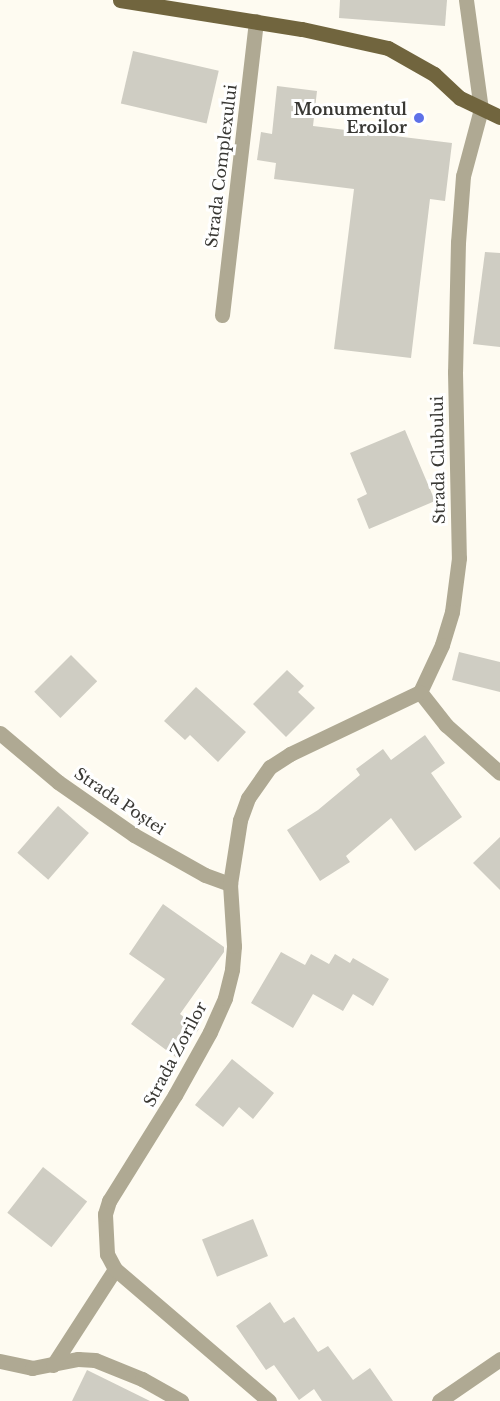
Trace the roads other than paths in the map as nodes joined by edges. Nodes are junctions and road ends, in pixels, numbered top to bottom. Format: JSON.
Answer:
{"nodes":[{"id":1,"x":120,"y":0,"type":"edge"},
{"id":2,"x":466,"y":0,"type":"edge"},
{"id":3,"x":256,"y":21,"type":"junction"},
{"id":4,"x":481,"y":109,"type":"junction"},
{"id":5,"x":500,"y":117,"type":"edge"},
{"id":6,"x":222,"y":315,"type":"dead end"},
{"id":7,"x":420,"y":692,"type":"junction"},
{"id":8,"x":0,"y":734,"type":"edge"},
{"id":9,"x":500,"y":773,"type":"edge"},
{"id":10,"x":230,"y":884,"type":"junction"},
{"id":11,"x":115,"y":1269,"type":"junction"},
{"id":12,"x":500,"y":1359,"type":"edge"},
{"id":13,"x":0,"y":1361,"type":"edge"},
{"id":14,"x":53,"y":1365,"type":"junction"},
{"id":15,"x":182,"y":1401,"type":"edge"},
{"id":16,"x":269,"y":1401,"type":"edge"},
{"id":17,"x":439,"y":1401,"type":"edge"}],
"edges":[{"from":1,"to":3,"type":"main road"},
{"from":2,"to":4,"type":"street"},
{"from":3,"to":4,"type":"main road"},
{"from":3,"to":6,"type":"street","name":"Strada Complexului"},
{"from":4,"to":5,"type":"main road"},
{"from":4,"to":7,"type":"street","name":"Strada Clubului"},
{"from":7,"to":9,"type":"street"},
{"from":7,"to":10,"type":"street","name":"Strada Zorilor"},
{"from":8,"to":10,"type":"street","name":"Strada Poștei"},
{"from":10,"to":11,"type":"street","name":"Strada Zorilor"},
{"from":11,"to":14,"type":"street"},
{"from":11,"to":16,"type":"street"},
{"from":12,"to":17,"type":"street"},
{"from":13,"to":14,"type":"street"},
{"from":14,"to":15,"type":"street"}]}
